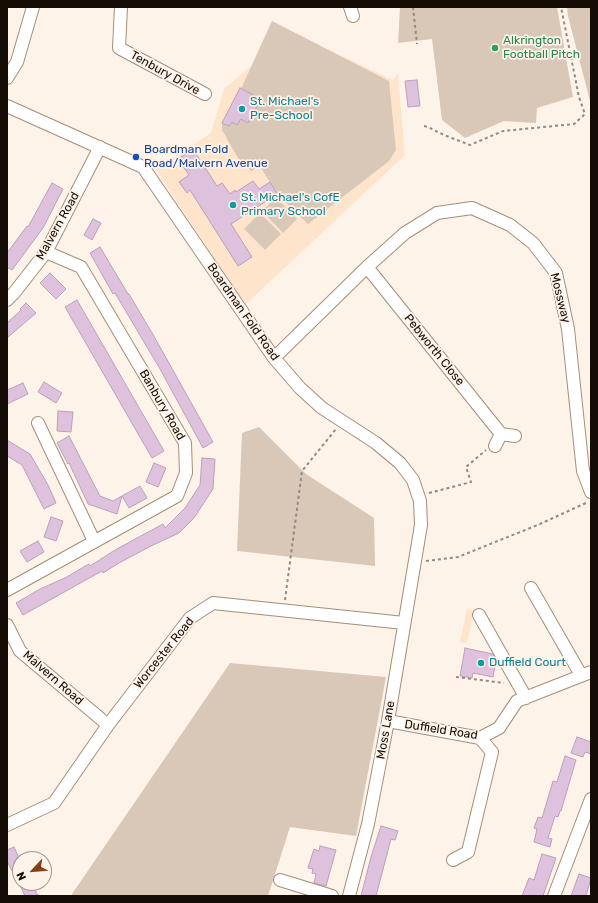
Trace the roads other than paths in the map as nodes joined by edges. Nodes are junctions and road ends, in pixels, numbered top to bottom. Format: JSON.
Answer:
{"nodes":[{"id":1,"x":33,"y":7,"type":"edge"},
{"id":2,"x":121,"y":7,"type":"edge"},
{"id":3,"x":7,"y":78,"type":"edge"},
{"id":4,"x":204,"y":94,"type":"dead end"},
{"id":5,"x":7,"y":106,"type":"edge"},
{"id":6,"x":100,"y":147,"type":"junction"},
{"id":7,"x":46,"y":252,"type":"junction"},
{"id":8,"x":367,"y":267,"type":"junction"},
{"id":9,"x":7,"y":300,"type":"edge"},
{"id":10,"x":274,"y":358,"type":"junction"},
{"id":11,"x":38,"y":423,"type":"dead end"},
{"id":12,"x":501,"y":434,"type":"junction"},
{"id":13,"x":516,"y":436,"type":"dead end"},
{"id":14,"x":495,"y":446,"type":"road end"},
{"id":15,"x":591,"y":492,"type":"edge"},
{"id":16,"x":94,"y":541,"type":"junction"},
{"id":17,"x":414,"y":562,"type":"joint"},
{"id":18,"x":531,"y":588,"type":"dead end"},
{"id":19,"x":7,"y":590,"type":"edge"},
{"id":20,"x":479,"y":616,"type":"dead end"},
{"id":21,"x":404,"y":623,"type":"junction"},
{"id":22,"x":7,"y":625,"type":"edge"},
{"id":23,"x":586,"y":673,"type":"edge"},
{"id":24,"x":526,"y":698,"type":"junction"},
{"id":25,"x":388,"y":721,"type":"junction"},
{"id":26,"x":108,"y":725,"type":"junction"},
{"id":27,"x":480,"y":738,"type":"junction"},
{"id":28,"x":591,"y":799,"type":"edge"},
{"id":29,"x":7,"y":825,"type":"edge"},
{"id":30,"x":453,"y":860,"type":"dead end"},
{"id":31,"x":280,"y":880,"type":"dead end"},
{"id":32,"x":332,"y":896,"type":"edge"},
{"id":33,"x":349,"y":896,"type":"edge"},
{"id":34,"x":554,"y":896,"type":"edge"}],
"edges":[{"from":1,"to":3,"type":"street"},
{"from":2,"to":4,"type":"street","name":"Tenbury Drive"},
{"from":5,"to":6,"type":"street","name":"Boardman Fold Road"},
{"from":6,"to":7,"type":"street","name":"Malvern Road"},
{"from":6,"to":10,"type":"street","name":"Boardman Fold Road"},
{"from":7,"to":9,"type":"street","name":"Malvern Road"},
{"from":7,"to":16,"type":"street","name":"Banbury Road"},
{"from":8,"to":10,"type":"street","name":"Mossway"},
{"from":8,"to":12,"type":"street","name":"Pebworth Close"},
{"from":8,"to":15,"type":"street","name":"Mossway"},
{"from":10,"to":17,"type":"street","name":"Boardman Fold Road"},
{"from":11,"to":16,"type":"street"},
{"from":12,"to":13,"type":"street"},
{"from":12,"to":14,"type":"street"},
{"from":16,"to":19,"type":"street","name":"Banbury Road"},
{"from":17,"to":21,"type":"street","name":"Moss Lane"},
{"from":18,"to":23,"type":"street"},
{"from":20,"to":24,"type":"street"},
{"from":21,"to":25,"type":"street","name":"Moss Lane"},
{"from":21,"to":26,"type":"street","name":"Worcester Road"},
{"from":22,"to":26,"type":"street","name":"Malvern Road"},
{"from":23,"to":24,"type":"street","name":"Duffield Road"},
{"from":24,"to":27,"type":"street","name":"Duffield Road"},
{"from":25,"to":27,"type":"street","name":"Duffield Road"},
{"from":25,"to":33,"type":"street","name":"Moss Lane"},
{"from":26,"to":29,"type":"street","name":"Worcester Road"},
{"from":27,"to":30,"type":"street"},
{"from":28,"to":34,"type":"street"},
{"from":31,"to":32,"type":"street"}]}
